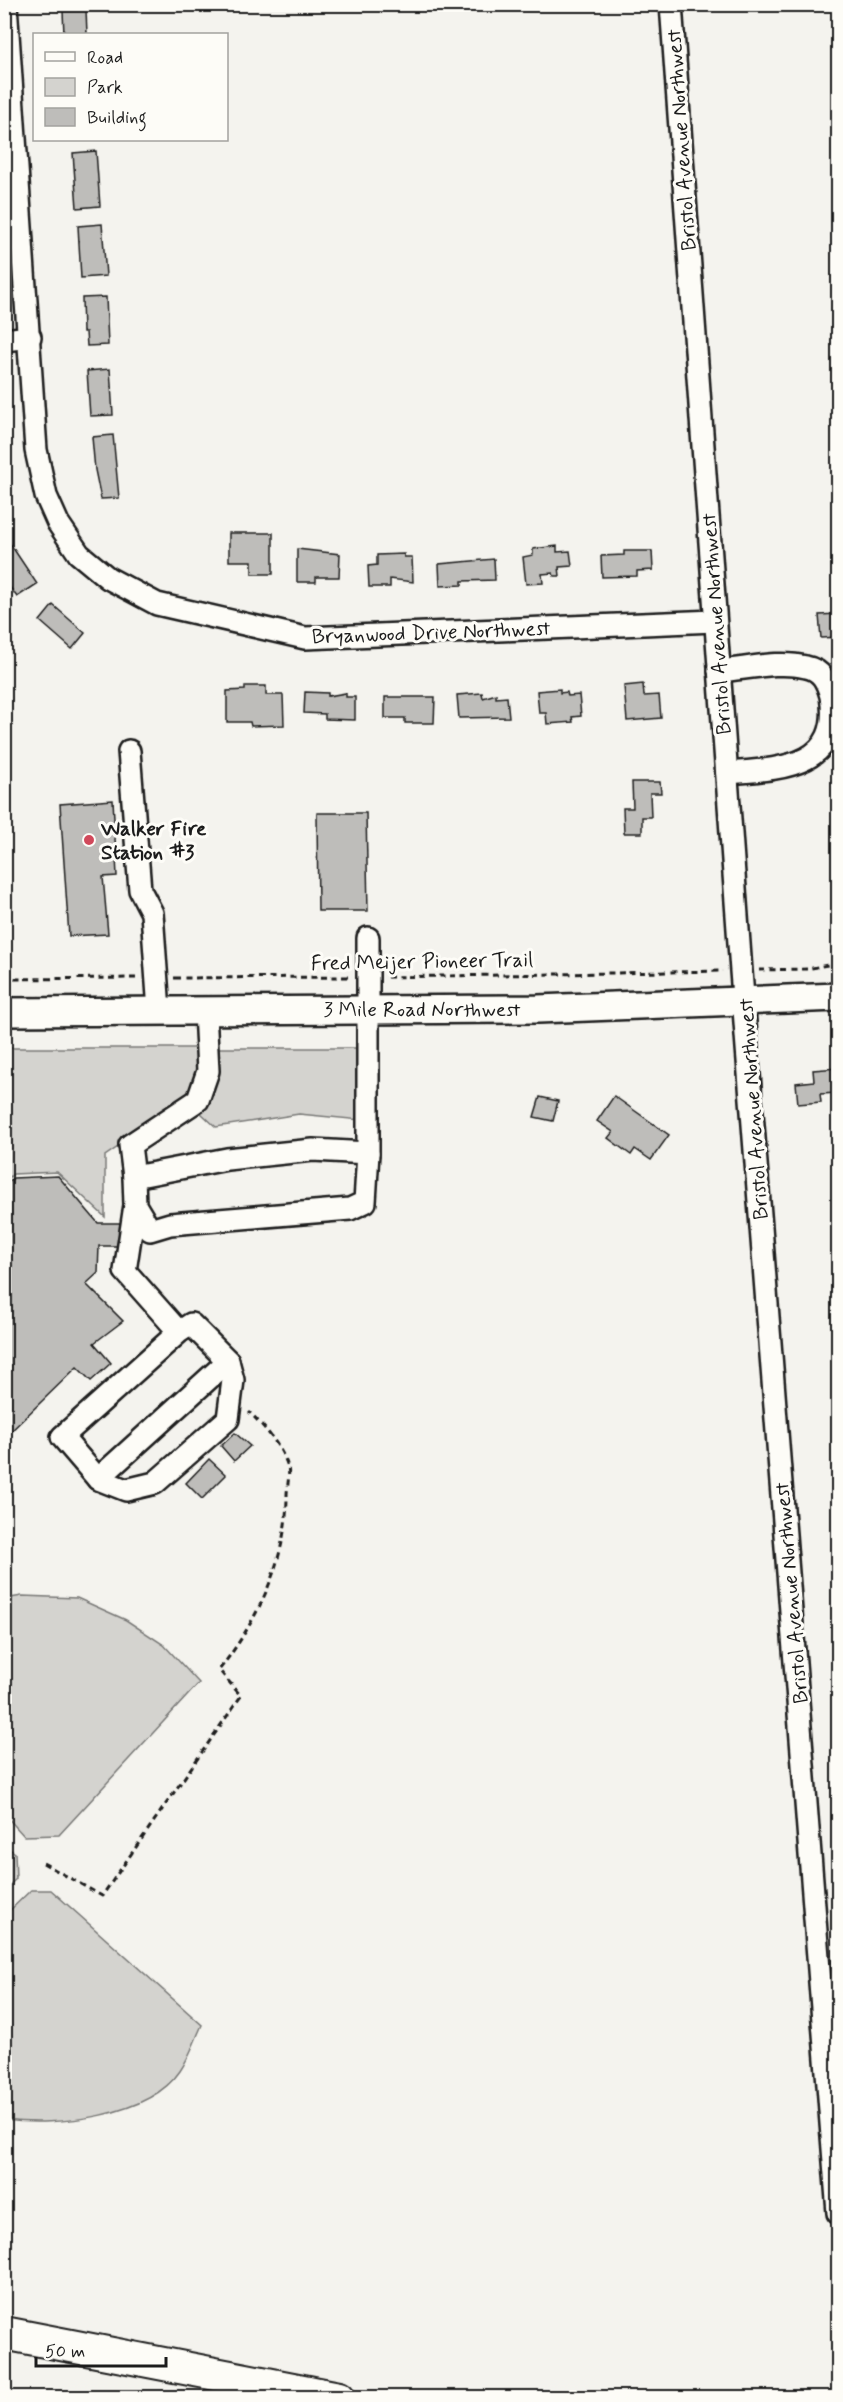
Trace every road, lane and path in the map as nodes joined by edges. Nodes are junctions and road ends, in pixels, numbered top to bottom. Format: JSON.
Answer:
{"nodes":[{"id":1,"x":6,"y":4,"type":"edge"},
{"id":2,"x":671,"y":4,"type":"edge"},
{"id":3,"x":30,"y":337,"type":"junction"},
{"id":4,"x":4,"y":340,"type":"edge"},
{"id":5,"x":715,"y":621,"type":"junction"},
{"id":6,"x":719,"y":671,"type":"junction"},
{"id":7,"x":129,"y":751,"type":"dead end"},
{"id":8,"x":727,"y":773,"type":"junction"},
{"id":9,"x":368,"y":938,"type":"dead end"},
{"id":10,"x":838,"y":963,"type":"edge"},
{"id":11,"x":741,"y":970,"type":"junction"},
{"id":12,"x":368,"y":977,"type":"junction"},
{"id":13,"x":156,"y":978,"type":"junction"},
{"id":14,"x":4,"y":979,"type":"edge"},
{"id":15,"x":838,"y":997,"type":"edge"},
{"id":16,"x":745,"y":1002,"type":"junction"},
{"id":17,"x":367,"y":1009,"type":"junction"},
{"id":18,"x":159,"y":1011,"type":"junction"},
{"id":19,"x":205,"y":1011,"type":"junction"},
{"id":20,"x":4,"y":1012,"type":"edge"},
{"id":21,"x":368,"y":1153,"type":"junction"},
{"id":22,"x":134,"y":1177,"type":"junction"},
{"id":23,"x":135,"y":1204,"type":"junction"},
{"id":24,"x":179,"y":1332,"type":"junction"},
{"id":25,"x":228,"y":1361,"type":"junction"},
{"id":26,"x":230,"y":1404,"type":"junction"},
{"id":27,"x":98,"y":1479,"type":"junction"},
{"id":28,"x":43,"y":1863,"type":"dead end"},
{"id":29,"x":834,"y":2101,"type":"edge"},
{"id":30,"x":835,"y":2130,"type":"edge"},
{"id":31,"x":838,"y":2213,"type":"edge"},
{"id":32,"x":4,"y":2333,"type":"edge"},
{"id":33,"x":339,"y":2397,"type":"edge"}],
"edges":[{"from":1,"to":3,"type":"street","name":"Bryanwood Drive Northwest"},
{"from":2,"to":5,"type":"street","name":"Bristol Avenue Northwest"},
{"from":3,"to":4,"type":"street"},
{"from":3,"to":5,"type":"street","name":"Bryanwood Drive Northwest"},
{"from":5,"to":6,"type":"street","name":"Bristol Avenue Northwest"},
{"from":6,"to":8,"type":"street","name":"Bristol Avenue Northwest"},
{"from":6,"to":8,"type":"street"},
{"from":7,"to":13,"type":"street"},
{"from":8,"to":11,"type":"street","name":"Bristol Avenue Northwest"},
{"from":9,"to":12,"type":"street"},
{"from":10,"to":11,"type":"path","name":"Fred Meijer Pioneer Trail"},
{"from":11,"to":12,"type":"path","name":"Fred Meijer Pioneer Trail"},
{"from":11,"to":16,"type":"street","name":"Bristol Avenue Northwest"},
{"from":12,"to":13,"type":"path","name":"Fred Meijer Pioneer Trail"},
{"from":12,"to":17,"type":"street"},
{"from":13,"to":14,"type":"path","name":"Fred Meijer Pioneer Trail"},
{"from":13,"to":18,"type":"street"},
{"from":15,"to":16,"type":"main road","name":"3 Mile Road Northwest"},
{"from":16,"to":17,"type":"main road","name":"3 Mile Road Northwest"},
{"from":16,"to":29,"type":"street","name":"Bristol Avenue Northwest"},
{"from":17,"to":19,"type":"main road","name":"3 Mile Road Northwest"},
{"from":17,"to":21,"type":"street"},
{"from":18,"to":19,"type":"main road","name":"3 Mile Road Northwest"},
{"from":18,"to":20,"type":"main road","name":"3 Mile Road Northwest"},
{"from":19,"to":22,"type":"street"},
{"from":21,"to":22,"type":"street"},
{"from":21,"to":23,"type":"street"},
{"from":22,"to":23,"type":"street"},
{"from":23,"to":24,"type":"street"},
{"from":24,"to":25,"type":"street"},
{"from":24,"to":27,"type":"street"},
{"from":25,"to":26,"type":"street"},
{"from":25,"to":27,"type":"street"},
{"from":26,"to":27,"type":"street"},
{"from":26,"to":28,"type":"path"},
{"from":29,"to":30,"type":"street","name":"Bristol Avenue Northwest"},
{"from":30,"to":31,"type":"street","name":"Bristol Avenue Northwest"},
{"from":32,"to":33,"type":"highway"}]}
